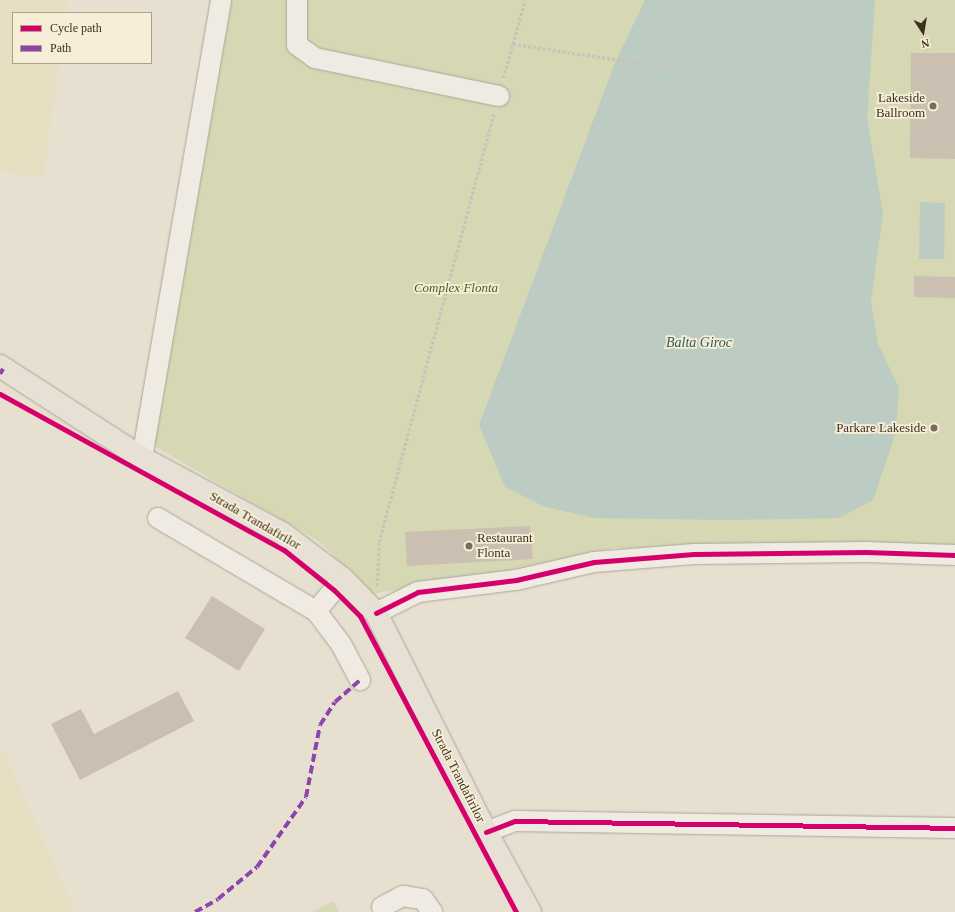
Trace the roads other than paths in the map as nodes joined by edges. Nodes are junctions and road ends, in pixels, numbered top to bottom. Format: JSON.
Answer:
{"nodes":[{"id":1,"x":221,"y":0,"type":"edge"},
{"id":2,"x":297,"y":0,"type":"edge"},
{"id":3,"x":499,"y":96,"type":"road end"},
{"id":4,"x":0,"y":366,"type":"edge"},
{"id":5,"x":142,"y":458,"type":"junction"},
{"id":6,"x":158,"y":518,"type":"dead end"},
{"id":7,"x":888,"y":541,"type":"dead end"},
{"id":8,"x":955,"y":544,"type":"edge"},
{"id":9,"x":955,"y":555,"type":"edge"},
{"id":10,"x":343,"y":579,"type":"junction"},
{"id":11,"x":316,"y":611,"type":"junction"},
{"id":12,"x":376,"y":612,"type":"junction"},
{"id":13,"x":360,"y":680,"type":"dead end"},
{"id":14,"x":955,"y":828,"type":"edge"},
{"id":15,"x":486,"y":832,"type":"junction"},
{"id":16,"x":382,"y":907,"type":"dead end"},
{"id":17,"x":527,"y":911,"type":"edge"},
{"id":18,"x":432,"y":912,"type":"edge"}],
"edges":[{"from":1,"to":5,"type":"street"},
{"from":2,"to":3,"type":"street"},
{"from":4,"to":5,"type":"main road","name":"Strada Trandafirilor"},
{"from":5,"to":10,"type":"main road","name":"Strada Trandafirilor"},
{"from":6,"to":11,"type":"street"},
{"from":7,"to":8,"type":"street"},
{"from":9,"to":12,"type":"street"},
{"from":10,"to":11,"type":"street"},
{"from":10,"to":12,"type":"main road","name":"Strada Trandafirilor"},
{"from":11,"to":13,"type":"street"},
{"from":12,"to":15,"type":"main road","name":"Strada Trandafirilor"},
{"from":14,"to":15,"type":"street"},
{"from":15,"to":17,"type":"main road","name":"Strada Trandafirilor"},
{"from":16,"to":18,"type":"street"}]}
